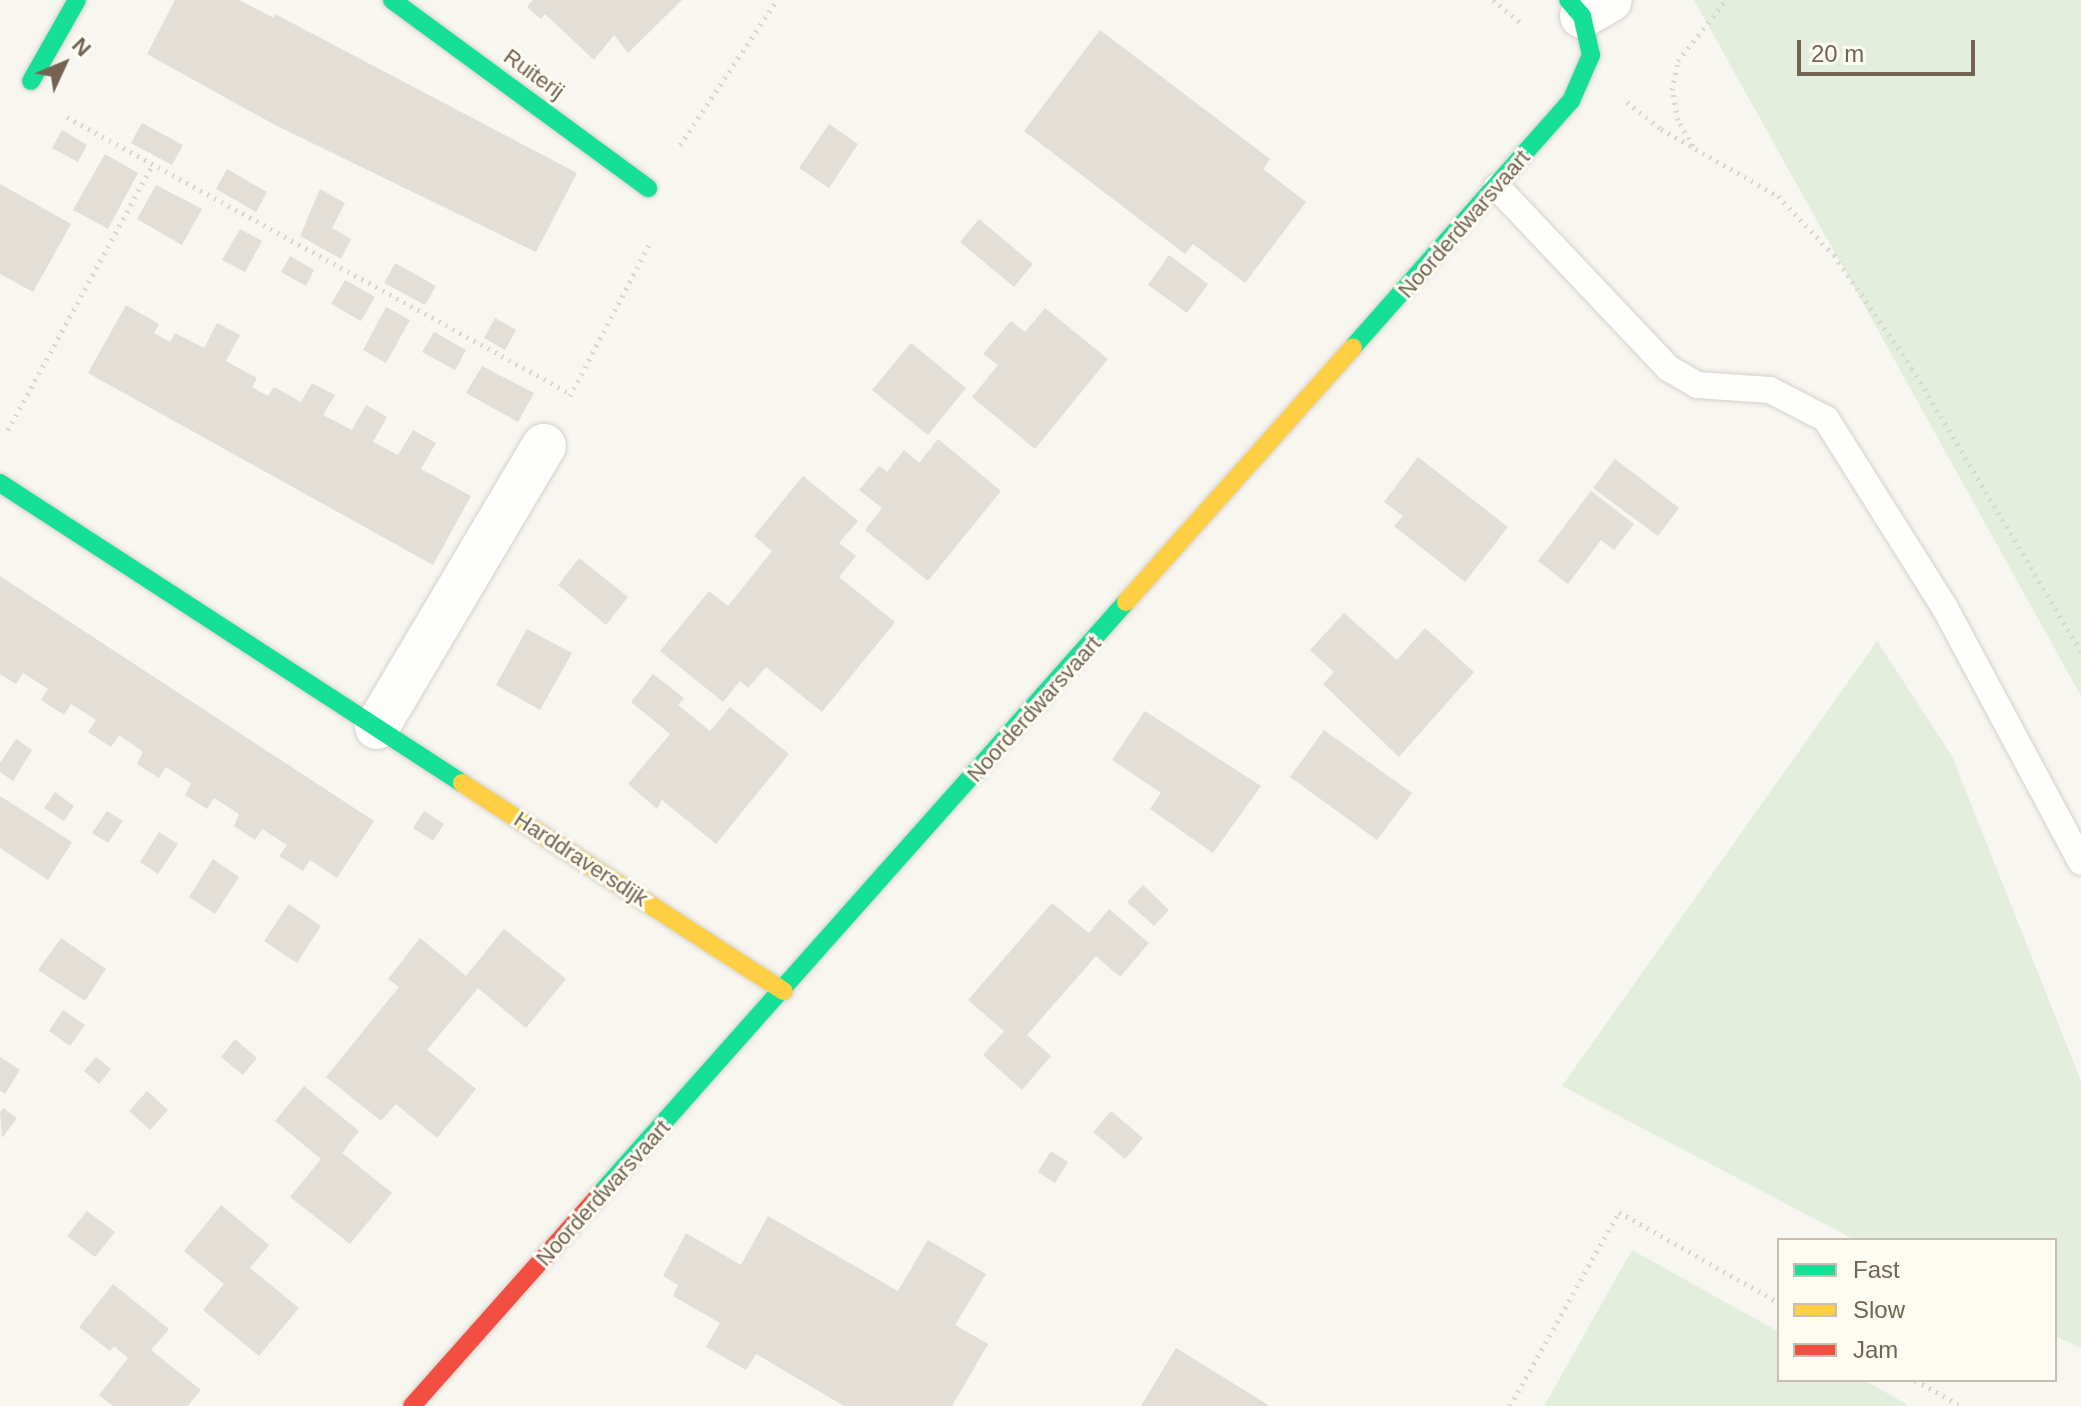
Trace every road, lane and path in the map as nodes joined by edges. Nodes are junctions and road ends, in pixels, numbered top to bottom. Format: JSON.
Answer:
{"nodes":[{"id":1,"x":77,"y":0,"type":"edge"},
{"id":2,"x":392,"y":0,"type":"edge"},
{"id":3,"x":1726,"y":0,"type":"edge"},
{"id":4,"x":1587,"y":5,"type":"edge"},
{"id":5,"x":1589,"y":70,"type":"junction"},
{"id":6,"x":31,"y":81,"type":"dead end"},
{"id":7,"x":64,"y":115,"type":"dead end"},
{"id":8,"x":1693,"y":147,"type":"junction"},
{"id":9,"x":153,"y":164,"type":"junction"},
{"id":10,"x":1497,"y":187,"type":"junction"},
{"id":11,"x":648,"y":188,"type":"dead end"},
{"id":12,"x":571,"y":394,"type":"dead end"},
{"id":13,"x":0,"y":445,"type":"edge"},
{"id":14,"x":544,"y":446,"type":"dead end"},
{"id":15,"x":0,"y":483,"type":"edge"},
{"id":16,"x":2081,"y":651,"type":"edge"},
{"id":17,"x":377,"y":727,"type":"junction"},
{"id":18,"x":2081,"y":862,"type":"edge"},
{"id":19,"x":784,"y":991,"type":"junction"},
{"id":20,"x":1777,"y":1302,"type":"edge"},
{"id":21,"x":1919,"y":1382,"type":"edge"},
{"id":22,"x":412,"y":1406,"type":"edge"},
{"id":23,"x":1510,"y":1406,"type":"edge"},
{"id":24,"x":1961,"y":1406,"type":"edge"}],
"edges":[{"from":1,"to":6,"type":"main road"},
{"from":2,"to":11,"type":"main road","name":"Ruiterij"},
{"from":3,"to":8,"type":"path"},
{"from":4,"to":5,"type":"main road"},
{"from":5,"to":8,"type":"path"},
{"from":5,"to":10,"type":"main road","name":"Noorderdwarsvaart"},
{"from":7,"to":9,"type":"path"},
{"from":8,"to":16,"type":"path"},
{"from":9,"to":12,"type":"path"},
{"from":9,"to":13,"type":"path"},
{"from":10,"to":18,"type":"lane"},
{"from":10,"to":19,"type":"main road","name":"Noorderdwarsvaart"},
{"from":14,"to":17,"type":"street"},
{"from":15,"to":17,"type":"main road","name":"Harddraversdijk"},
{"from":17,"to":19,"type":"main road","name":"Harddraversdijk"},
{"from":19,"to":22,"type":"main road","name":"Noorderdwarsvaart"},
{"from":20,"to":23,"type":"path"},
{"from":21,"to":24,"type":"path"}]}
